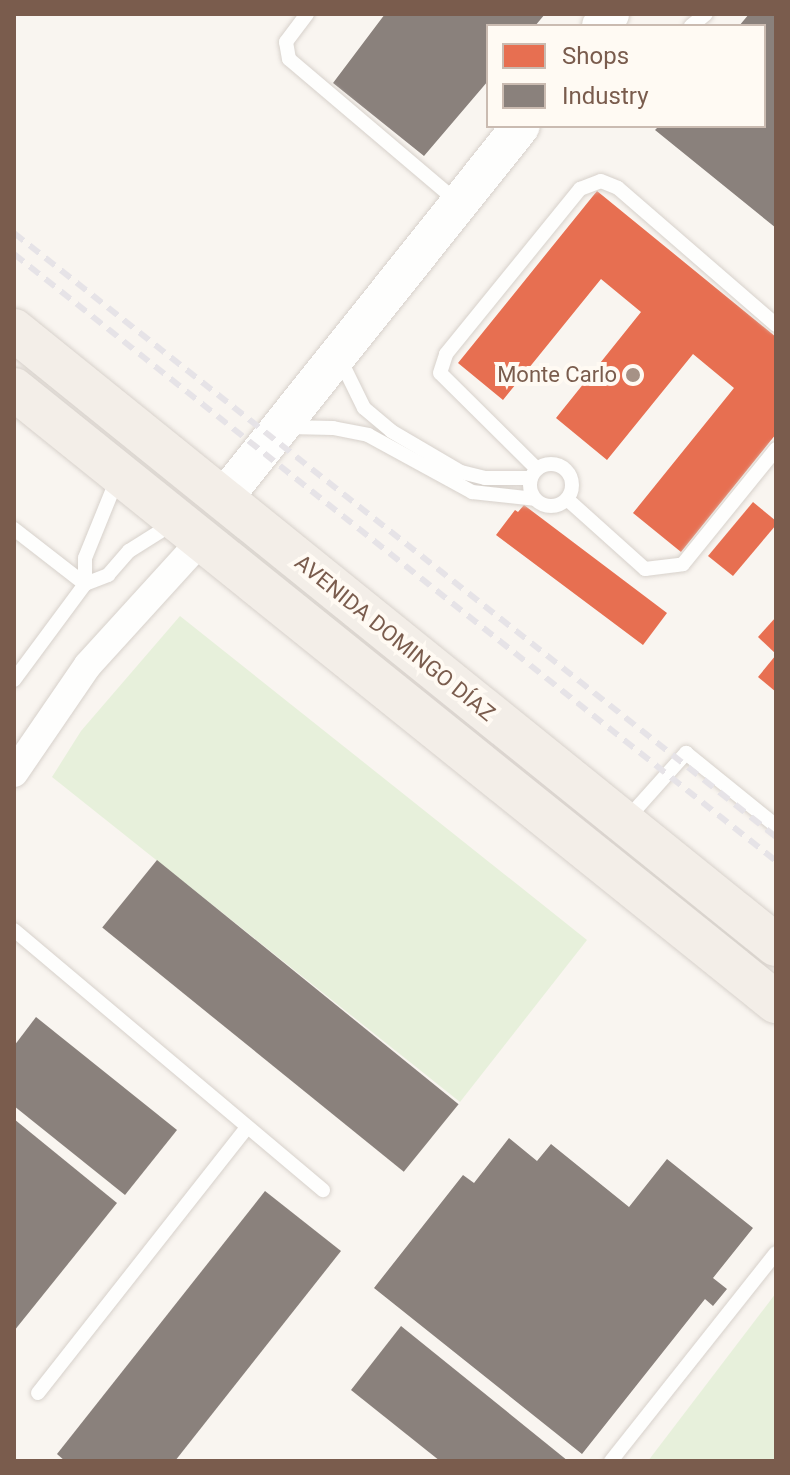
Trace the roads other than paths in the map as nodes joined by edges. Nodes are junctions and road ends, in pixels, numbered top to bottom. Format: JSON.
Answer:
{"nodes":[{"id":1,"x":307,"y":14,"type":"edge"},
{"id":2,"x":519,"y":128,"type":"edge"},
{"id":3,"x":459,"y":203,"type":"junction"},
{"id":4,"x":776,"y":325,"type":"edge"},
{"id":5,"x":14,"y":330,"type":"edge"},
{"id":6,"x":339,"y":356,"type":"junction"},
{"id":7,"x":14,"y":389,"type":"edge"},
{"id":8,"x":280,"y":427,"type":"junction"},
{"id":9,"x":776,"y":449,"type":"edge"},
{"id":10,"x":534,"y":474,"type":"junction"},
{"id":11,"x":119,"y":475,"type":"junction"},
{"id":12,"x":223,"y":499,"type":"junction"},
{"id":13,"x":535,"y":499,"type":"junction"},
{"id":14,"x":567,"y":499,"type":"junction"},
{"id":15,"x":14,"y":529,"type":"edge"},
{"id":16,"x":188,"y":532,"type":"junction"},
{"id":17,"x":85,"y":584,"type":"junction"},
{"id":18,"x":14,"y":680,"type":"edge"},
{"id":19,"x":14,"y":773,"type":"edge"},
{"id":20,"x":624,"y":823,"type":"junction"},
{"id":21,"x":776,"y":826,"type":"edge"},
{"id":22,"x":14,"y":930,"type":"edge"},
{"id":23,"x":776,"y":945,"type":"edge"},
{"id":24,"x":776,"y":1002,"type":"edge"},
{"id":25,"x":247,"y":1127,"type":"junction"},
{"id":26,"x":323,"y":1190,"type":"dead end"},
{"id":27,"x":776,"y":1253,"type":"edge"},
{"id":28,"x":38,"y":1393,"type":"dead end"},
{"id":29,"x":611,"y":1461,"type":"edge"}],
"edges":[{"from":1,"to":3,"type":"lane"},
{"from":2,"to":3,"type":"street"},
{"from":3,"to":6,"type":"street"},
{"from":4,"to":10,"type":"lane"},
{"from":5,"to":12,"type":"main road","name":"AVENIDA DOMINGO DÍAZ"},
{"from":6,"to":8,"type":"street"},
{"from":6,"to":10,"type":"lane"},
{"from":7,"to":11,"type":"main road","name":"AVENIDA DOMINGO DÍAZ"},
{"from":8,"to":12,"type":"street"},
{"from":8,"to":13,"type":"lane"},
{"from":9,"to":14,"type":"lane"},
{"from":10,"to":13,"type":"lane"},
{"from":10,"to":14,"type":"lane"},
{"from":11,"to":16,"type":"main road","name":"AVENIDA DOMINGO DÍAZ"},
{"from":11,"to":17,"type":"lane"},
{"from":12,"to":20,"type":"main road","name":"AVENIDA DOMINGO DÍAZ"},
{"from":13,"to":14,"type":"lane"},
{"from":15,"to":17,"type":"lane"},
{"from":16,"to":17,"type":"lane"},
{"from":16,"to":19,"type":"street"},
{"from":16,"to":24,"type":"main road","name":"AVENIDA DOMINGO DÍAZ"},
{"from":17,"to":18,"type":"lane"},
{"from":20,"to":21,"type":"lane"},
{"from":20,"to":23,"type":"main road","name":"AVENIDA DOMINGO DÍAZ"},
{"from":22,"to":25,"type":"lane"},
{"from":25,"to":26,"type":"lane"},
{"from":25,"to":28,"type":"lane"},
{"from":27,"to":29,"type":"lane"}]}
